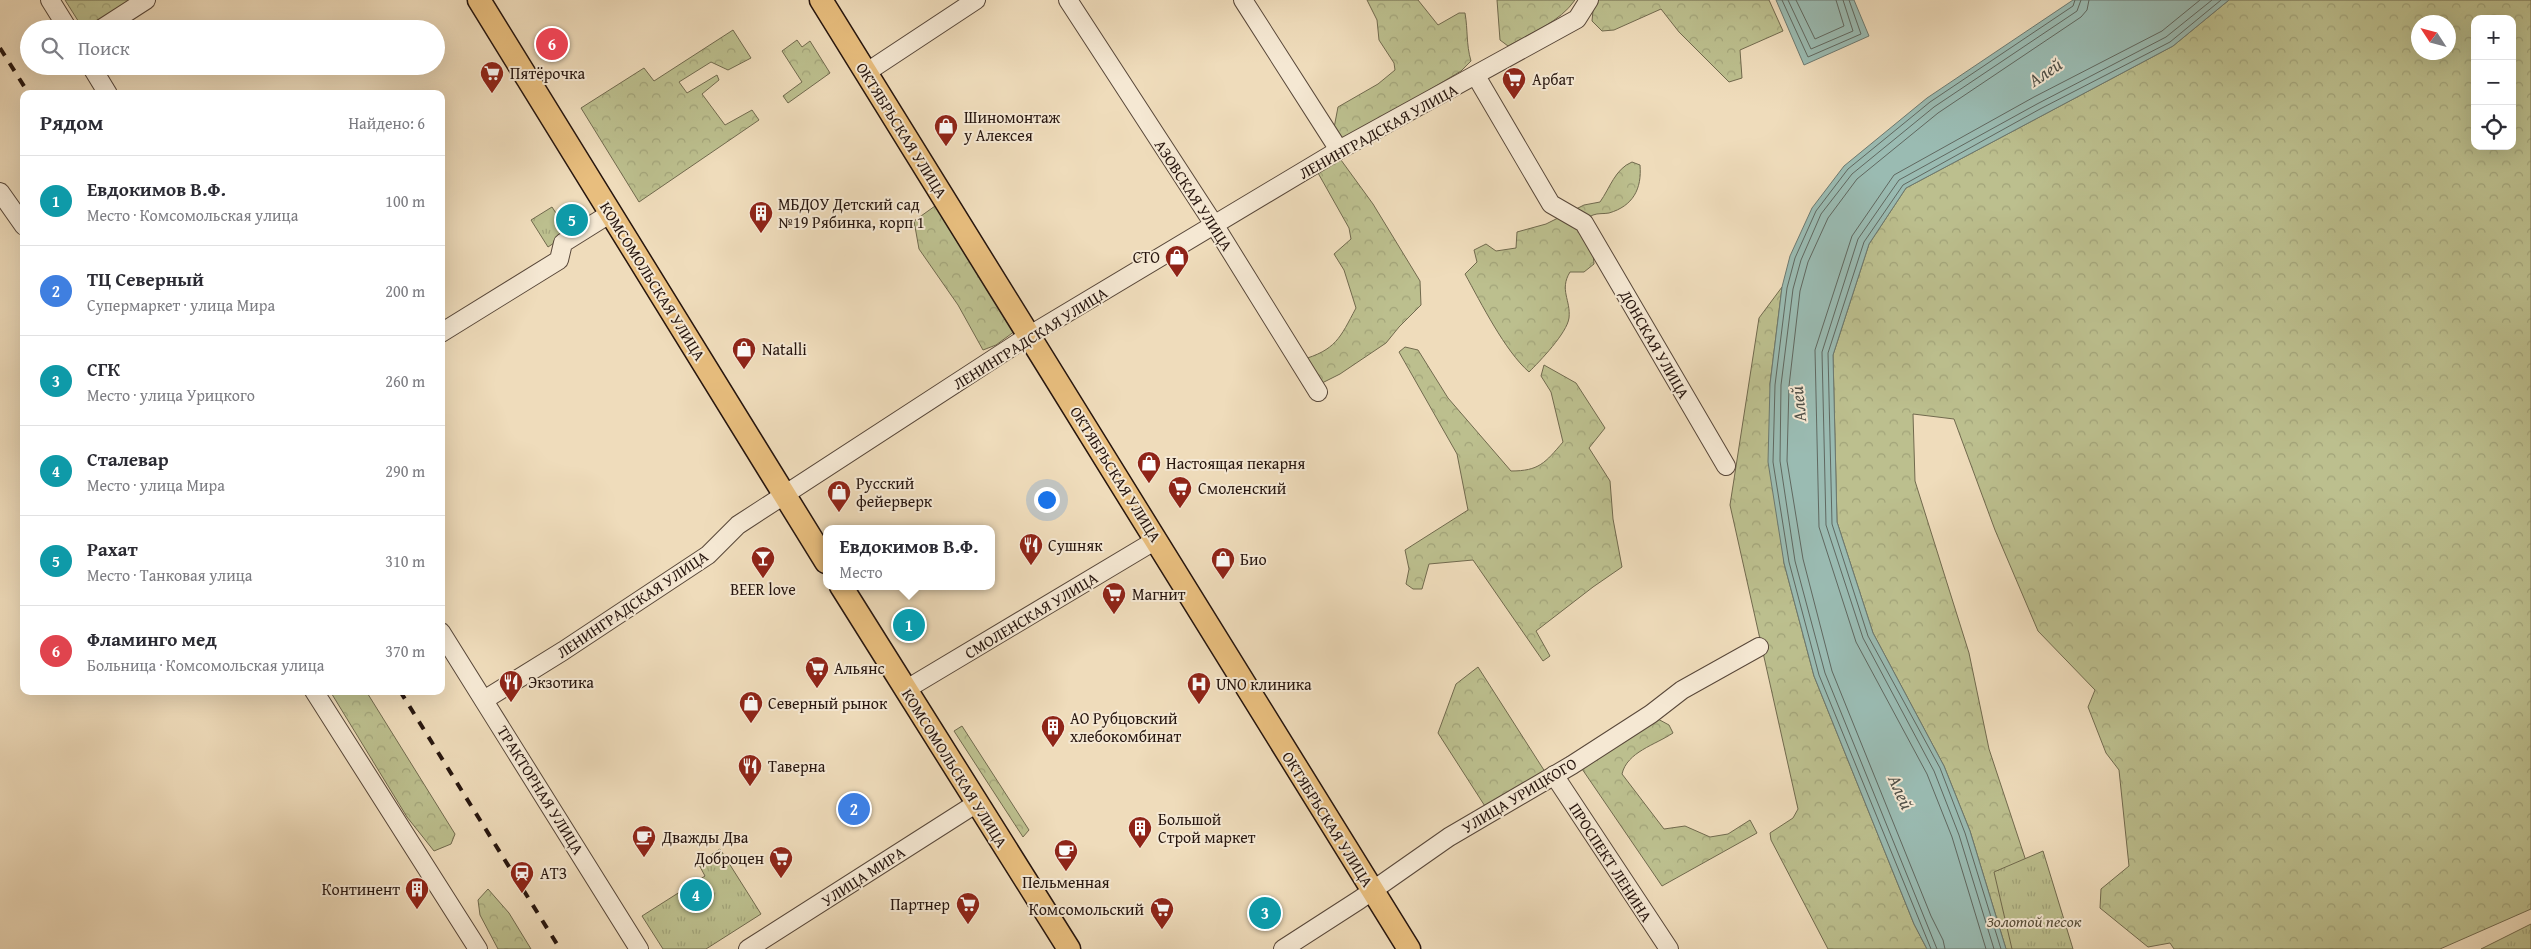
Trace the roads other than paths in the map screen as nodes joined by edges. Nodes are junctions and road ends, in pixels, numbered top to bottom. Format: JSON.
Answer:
{"nodes":[{"id":1,"x":50,"y":0,"type":"edge"},
{"id":2,"x":146,"y":0,"type":"edge"},
{"id":3,"x":479,"y":0,"type":"edge"},
{"id":4,"x":821,"y":0,"type":"edge"},
{"id":5,"x":976,"y":0,"type":"edge"},
{"id":6,"x":1068,"y":0,"type":"edge"},
{"id":7,"x":1243,"y":0,"type":"edge"},
{"id":8,"x":1590,"y":0,"type":"edge"},
{"id":9,"x":62,"y":20,"type":"edge"},
{"id":10,"x":116,"y":20,"type":"edge"},
{"id":11,"x":867,"y":72,"type":"junction"},
{"id":12,"x":96,"y":75,"type":"edge"},
{"id":13,"x":1476,"y":76,"type":"junction"},
{"id":14,"x":106,"y":90,"type":"edge"},
{"id":15,"x":1339,"y":150,"type":"junction"},
{"id":16,"x":0,"y":192,"type":"edge"},
{"id":17,"x":611,"y":213,"type":"junction"},
{"id":18,"x":20,"y":220,"type":"edge"},
{"id":19,"x":1214,"y":226,"type":"junction"},
{"id":20,"x":445,"y":331,"type":"edge"},
{"id":21,"x":1030,"y":335,"type":"junction"},
{"id":22,"x":1318,"y":392,"type":"dead end"},
{"id":23,"x":1726,"y":466,"type":"dead end"},
{"id":24,"x":785,"y":494,"type":"junction"},
{"id":25,"x":1156,"y":540,"type":"junction"},
{"id":26,"x":823,"y":557,"type":"edge"},
{"id":27,"x":843,"y":590,"type":"edge"},
{"id":28,"x":445,"y":638,"type":"edge"},
{"id":29,"x":1759,"y":647,"type":"dead end"},
{"id":30,"x":905,"y":690,"type":"junction"},
{"id":31,"x":317,"y":695,"type":"edge"},
{"id":32,"x":484,"y":700,"type":"junction"},
{"id":33,"x":1554,"y":775,"type":"junction"},
{"id":34,"x":977,"y":803,"type":"junction"},
{"id":35,"x":1373,"y":891,"type":"junction"},
{"id":36,"x":478,"y":949,"type":"edge"},
{"id":37,"x":639,"y":949,"type":"edge"},
{"id":38,"x":748,"y":949,"type":"edge"},
{"id":39,"x":1069,"y":949,"type":"edge"},
{"id":40,"x":1283,"y":949,"type":"edge"},
{"id":41,"x":1409,"y":949,"type":"edge"},
{"id":42,"x":1669,"y":949,"type":"edge"}],
"edges":[{"from":1,"to":9,"type":"street"},
{"from":2,"to":10,"type":"street"},
{"from":3,"to":17,"type":"main road","name":"КОМСОМОЛЬСКАЯ УЛИЦА"},
{"from":4,"to":11,"type":"main road","name":"ОКТЯБРЬСКАЯ УЛИЦА"},
{"from":5,"to":11,"type":"street"},
{"from":6,"to":19,"type":"street","name":"АЗОВСКАЯ УЛИЦА"},
{"from":7,"to":15,"type":"street"},
{"from":8,"to":13,"type":"street","name":"ЛЕНИНГРАДСКАЯ УЛИЦА"},
{"from":11,"to":21,"type":"main road","name":"ОКТЯБРЬСКАЯ УЛИЦА"},
{"from":12,"to":14,"type":"street"},
{"from":13,"to":15,"type":"street","name":"ЛЕНИНГРАДСКАЯ УЛИЦА"},
{"from":13,"to":23,"type":"street","name":"ДОНСКАЯ УЛИЦА"},
{"from":15,"to":19,"type":"street","name":"ЛЕНИНГРАДСКАЯ УЛИЦА"},
{"from":16,"to":18,"type":"street"},
{"from":17,"to":20,"type":"street"},
{"from":17,"to":24,"type":"main road","name":"КОМСОМОЛЬСКАЯ УЛИЦА"},
{"from":19,"to":21,"type":"street","name":"ЛЕНИНГРАДСКАЯ УЛИЦА"},
{"from":19,"to":22,"type":"street","name":"АЗОВСКАЯ УЛИЦА"},
{"from":21,"to":24,"type":"street","name":"ЛЕНИНГРАДСКАЯ УЛИЦА"},
{"from":21,"to":25,"type":"main road","name":"ОКТЯБРЬСКАЯ УЛИЦА"},
{"from":24,"to":26,"type":"main road","name":"КОМСОМОЛЬСКАЯ УЛИЦА"},
{"from":24,"to":32,"type":"street","name":"ЛЕНИНГРАДСКАЯ УЛИЦА"},
{"from":25,"to":30,"type":"street","name":"СМОЛЕНСКАЯ УЛИЦА"},
{"from":25,"to":35,"type":"main road","name":"ОКТЯБРЬСКАЯ УЛИЦА"},
{"from":27,"to":30,"type":"main road","name":"КОМСОМОЛЬСКАЯ УЛИЦА"},
{"from":28,"to":32,"type":"street","name":"ТРАКТОРНАЯ УЛИЦА"},
{"from":29,"to":33,"type":"street","name":"УЛИЦА УРИЦКОГО"},
{"from":30,"to":34,"type":"main road","name":"КОМСОМОЛЬСКАЯ УЛИЦА"},
{"from":31,"to":36,"type":"street"},
{"from":32,"to":37,"type":"street","name":"ТРАКТОРНАЯ УЛИЦА"},
{"from":33,"to":35,"type":"street","name":"УЛИЦА УРИЦКОГО"},
{"from":33,"to":42,"type":"street","name":"ПРОСПЕКТ ЛЕНИНА"},
{"from":34,"to":38,"type":"street","name":"УЛИЦА МИРА"},
{"from":34,"to":39,"type":"main road","name":"КОМСОМОЛЬСКАЯ УЛИЦА"},
{"from":35,"to":40,"type":"street","name":"УЛИЦА УРИЦКОГО"},
{"from":35,"to":41,"type":"main road","name":"ОКТЯБРЬСКАЯ УЛИЦА"}]}
